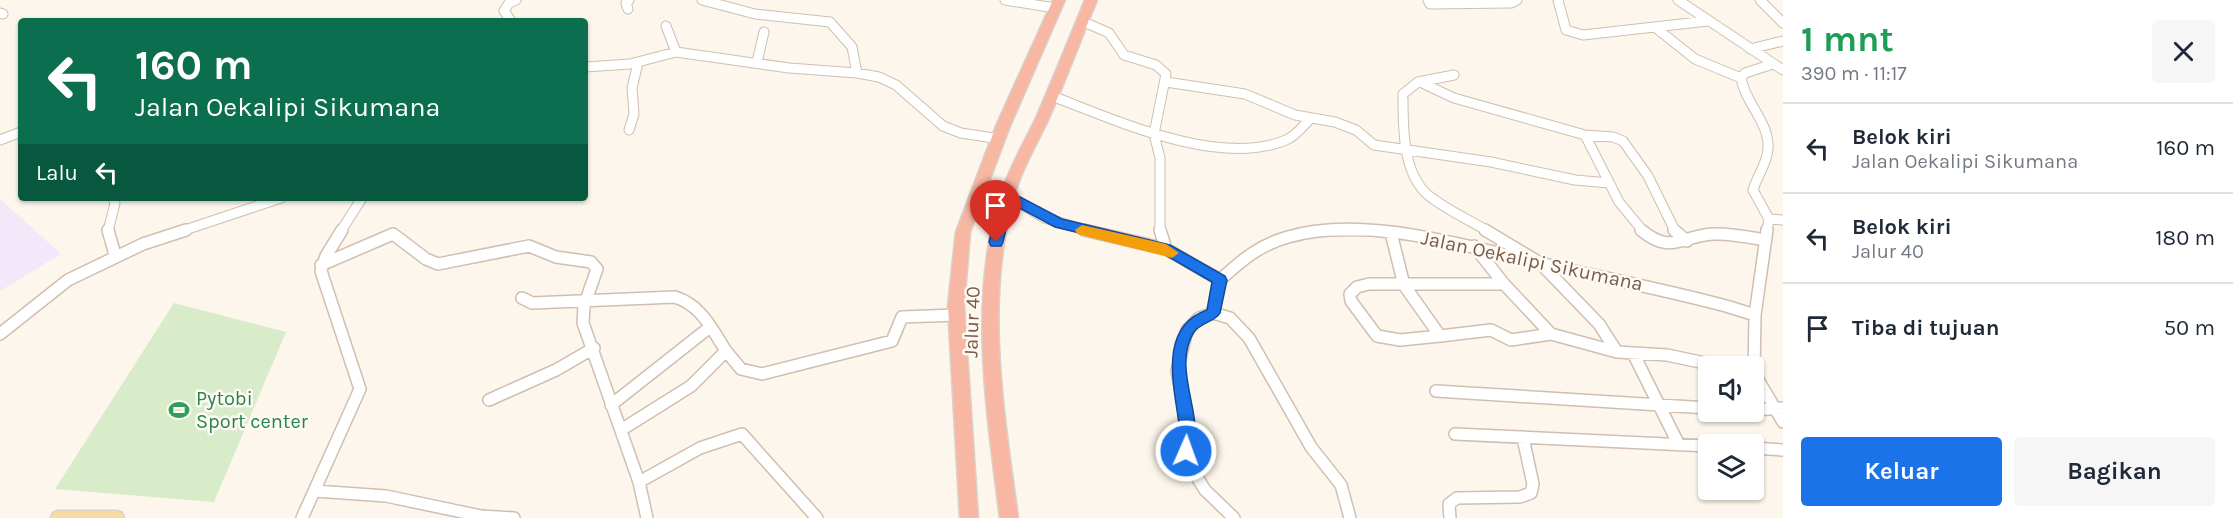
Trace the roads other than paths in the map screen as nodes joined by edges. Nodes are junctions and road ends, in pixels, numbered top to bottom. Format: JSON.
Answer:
{"nodes":[{"id":1,"x":516,"y":0,"type":"edge"},
{"id":2,"x":702,"y":0,"type":"edge"},
{"id":3,"x":1005,"y":0,"type":"edge"},
{"id":4,"x":1091,"y":0,"type":"edge"},
{"id":5,"x":1428,"y":0,"type":"edge"},
{"id":6,"x":1517,"y":0,"type":"edge"},
{"id":7,"x":1558,"y":0,"type":"edge"},
{"id":8,"x":1678,"y":0,"type":"edge"},
{"id":9,"x":1760,"y":0,"type":"edge"},
{"id":10,"x":1057,"y":4,"type":"edge"},
{"id":11,"x":509,"y":18,"type":"edge"},
{"id":12,"x":1708,"y":21,"type":"junction"},
{"id":13,"x":1084,"y":22,"type":"junction"},
{"id":14,"x":1783,"y":23,"type":"edge"},
{"id":15,"x":666,"y":26,"type":"dead end"},
{"id":16,"x":1656,"y":28,"type":"junction"},
{"id":17,"x":764,"y":32,"type":"dead end"},
{"id":18,"x":1783,"y":41,"type":"edge"},
{"id":19,"x":1750,"y":49,"type":"junction"},
{"id":20,"x":676,"y":52,"type":"junction"},
{"id":21,"x":757,"y":62,"type":"junction"},
{"id":22,"x":638,"y":63,"type":"junction"},
{"id":23,"x":1773,"y":64,"type":"junction"},
{"id":24,"x":588,"y":67,"type":"edge"},
{"id":25,"x":1783,"y":70,"type":"edge"},
{"id":26,"x":857,"y":73,"type":"junction"},
{"id":27,"x":1454,"y":75,"type":"dead end"},
{"id":28,"x":1741,"y":78,"type":"junction"},
{"id":29,"x":1166,"y":81,"type":"junction"},
{"id":30,"x":1420,"y":82,"type":"junction"},
{"id":31,"x":1052,"y":96,"type":"junction"},
{"id":32,"x":1310,"y":119,"type":"junction"},
{"id":33,"x":629,"y":130,"type":"dead end"},
{"id":34,"x":18,"y":133,"type":"edge"},
{"id":35,"x":1154,"y":134,"type":"junction"},
{"id":36,"x":1585,"y":135,"type":"junction"},
{"id":37,"x":1000,"y":139,"type":"junction"},
{"id":38,"x":0,"y":140,"type":"edge"},
{"id":39,"x":1408,"y":149,"type":"junction"},
{"id":40,"x":1608,"y":183,"type":"junction"},
{"id":41,"x":1007,"y":195,"type":"junction"},
{"id":42,"x":114,"y":201,"type":"edge"},
{"id":43,"x":257,"y":201,"type":"edge"},
{"id":44,"x":360,"y":201,"type":"edge"},
{"id":45,"x":1769,"y":219,"type":"junction"},
{"id":46,"x":1783,"y":220,"type":"edge"},
{"id":47,"x":1391,"y":233,"type":"junction"},
{"id":48,"x":1765,"y":240,"type":"junction"},
{"id":49,"x":1687,"y":241,"type":"junction"},
{"id":50,"x":1474,"y":246,"type":"junction"},
{"id":51,"x":1166,"y":249,"type":"junction"},
{"id":52,"x":116,"y":255,"type":"junction"},
{"id":53,"x":1540,"y":263,"type":"junction"},
{"id":54,"x":321,"y":265,"type":"junction"},
{"id":55,"x":1220,"y":280,"type":"junction"},
{"id":56,"x":1504,"y":284,"type":"junction"},
{"id":57,"x":1404,"y":285,"type":"junction"},
{"id":58,"x":522,"y":298,"type":"dead end"},
{"id":59,"x":583,"y":302,"type":"junction"},
{"id":60,"x":1213,"y":313,"type":"junction"},
{"id":61,"x":957,"y":315,"type":"junction"},
{"id":62,"x":1755,"y":315,"type":"junction"},
{"id":63,"x":710,"y":327,"type":"junction"},
{"id":64,"x":0,"y":334,"type":"edge"},
{"id":65,"x":1551,"y":334,"type":"junction"},
{"id":66,"x":1440,"y":336,"type":"junction"},
{"id":67,"x":594,"y":348,"type":"junction"},
{"id":68,"x":726,"y":351,"type":"junction"},
{"id":69,"x":1617,"y":352,"type":"junction"},
{"id":70,"x":1634,"y":354,"type":"junction"},
{"id":71,"x":1754,"y":356,"type":"edge"},
{"id":72,"x":1698,"y":362,"type":"edge"},
{"id":73,"x":1764,"y":387,"type":"edge"},
{"id":74,"x":1436,"y":391,"type":"dead end"},
{"id":75,"x":489,"y":400,"type":"dead end"},
{"id":76,"x":611,"y":405,"type":"junction"},
{"id":77,"x":1657,"y":405,"type":"junction"},
{"id":78,"x":1698,"y":407,"type":"edge"},
{"id":79,"x":1779,"y":409,"type":"edge"},
{"id":80,"x":1764,"y":410,"type":"edge"},
{"id":81,"x":1783,"y":422,"type":"edge"},
{"id":82,"x":621,"y":430,"type":"junction"},
{"id":83,"x":1455,"y":434,"type":"dead end"},
{"id":84,"x":1523,"y":438,"type":"junction"},
{"id":85,"x":1679,"y":445,"type":"junction"},
{"id":86,"x":1698,"y":446,"type":"edge"},
{"id":87,"x":1764,"y":449,"type":"edge"},
{"id":88,"x":1783,"y":450,"type":"edge"},
{"id":89,"x":639,"y":482,"type":"junction"},
{"id":90,"x":315,"y":491,"type":"junction"},
{"id":91,"x":58,"y":518,"type":"edge"},
{"id":92,"x":117,"y":518,"type":"edge"},
{"id":93,"x":302,"y":518,"type":"edge"},
{"id":94,"x":514,"y":518,"type":"edge"},
{"id":95,"x":647,"y":518,"type":"edge"},
{"id":96,"x":817,"y":518,"type":"edge"},
{"id":97,"x":969,"y":518,"type":"edge"},
{"id":98,"x":1009,"y":518,"type":"edge"},
{"id":99,"x":1234,"y":518,"type":"edge"},
{"id":100,"x":1350,"y":518,"type":"edge"},
{"id":101,"x":1450,"y":518,"type":"edge"}],
"edges":[{"from":1,"to":11,"type":"street"},
{"from":2,"to":26,"type":"street"},
{"from":3,"to":10,"type":"street"},
{"from":4,"to":13,"type":"highway","name":"Jalur 40"},
{"from":5,"to":6,"type":"street"},
{"from":7,"to":16,"type":"street"},
{"from":8,"to":12,"type":"street"},
{"from":9,"to":14,"type":"street"},
{"from":10,"to":37,"type":"highway","name":"Jalur 40"},
{"from":12,"to":16,"type":"street"},
{"from":12,"to":19,"type":"street"},
{"from":13,"to":29,"type":"street"},
{"from":13,"to":31,"type":"highway","name":"Jalur 40"},
{"from":15,"to":20,"type":"street"},
{"from":16,"to":28,"type":"street"},
{"from":17,"to":21,"type":"street"},
{"from":18,"to":19,"type":"street"},
{"from":19,"to":23,"type":"street"},
{"from":20,"to":21,"type":"street"},
{"from":20,"to":22,"type":"street"},
{"from":21,"to":26,"type":"street"},
{"from":22,"to":24,"type":"street"},
{"from":22,"to":33,"type":"street"},
{"from":23,"to":25,"type":"street"},
{"from":23,"to":28,"type":"street"},
{"from":26,"to":37,"type":"street"},
{"from":27,"to":30,"type":"street"},
{"from":28,"to":45,"type":"street"},
{"from":29,"to":32,"type":"street"},
{"from":29,"to":35,"type":"street"},
{"from":30,"to":36,"type":"street"},
{"from":30,"to":39,"type":"street"},
{"from":31,"to":35,"type":"street"},
{"from":31,"to":41,"type":"highway","name":"Jalur 40"},
{"from":32,"to":35,"type":"street"},
{"from":32,"to":39,"type":"street"},
{"from":34,"to":38,"type":"street"},
{"from":35,"to":51,"type":"street"},
{"from":36,"to":40,"type":"street"},
{"from":36,"to":49,"type":"street"},
{"from":37,"to":61,"type":"highway","name":"Jalur 40"},
{"from":39,"to":40,"type":"street"},
{"from":39,"to":53,"type":"street"},
{"from":40,"to":49,"type":"street"},
{"from":41,"to":51,"type":"street"},
{"from":41,"to":98,"type":"highway","name":"Jalur 40"},
{"from":42,"to":52,"type":"street"},
{"from":43,"to":52,"type":"street"},
{"from":44,"to":54,"type":"street"},
{"from":45,"to":46,"type":"street"},
{"from":45,"to":48,"type":"street"},
{"from":47,"to":50,"type":"street","name":"Jalan Oekalipi Sikumana"},
{"from":47,"to":55,"type":"street","name":"Jalan Oekalipi Sikumana"},
{"from":47,"to":57,"type":"street"},
{"from":48,"to":49,"type":"street"},
{"from":48,"to":62,"type":"street"},
{"from":50,"to":53,"type":"street","name":"Jalan Oekalipi Sikumana"},
{"from":50,"to":56,"type":"street"},
{"from":51,"to":55,"type":"street"},
{"from":52,"to":64,"type":"street"},
{"from":53,"to":62,"type":"street","name":"Jalan Oekalipi Sikumana"},
{"from":53,"to":69,"type":"street"},
{"from":54,"to":59,"type":"street"},
{"from":54,"to":90,"type":"street"},
{"from":55,"to":60,"type":"street"},
{"from":56,"to":57,"type":"street"},
{"from":56,"to":65,"type":"street"},
{"from":57,"to":66,"type":"street"},
{"from":57,"to":66,"type":"street"},
{"from":58,"to":59,"type":"street"},
{"from":59,"to":63,"type":"street"},
{"from":59,"to":67,"type":"street"},
{"from":60,"to":99,"type":"street"},
{"from":60,"to":100,"type":"street"},
{"from":61,"to":68,"type":"street"},
{"from":61,"to":97,"type":"highway","name":"Jalur 40"},
{"from":62,"to":71,"type":"street"},
{"from":63,"to":68,"type":"street"},
{"from":63,"to":76,"type":"street"},
{"from":65,"to":66,"type":"street"},
{"from":65,"to":69,"type":"street"},
{"from":67,"to":75,"type":"street"},
{"from":67,"to":76,"type":"street"},
{"from":68,"to":82,"type":"street"},
{"from":69,"to":70,"type":"street"},
{"from":70,"to":72,"type":"street"},
{"from":70,"to":77,"type":"street"},
{"from":73,"to":79,"type":"street"},
{"from":74,"to":77,"type":"street"},
{"from":76,"to":82,"type":"street"},
{"from":77,"to":78,"type":"street"},
{"from":77,"to":85,"type":"street"},
{"from":79,"to":80,"type":"street"},
{"from":79,"to":81,"type":"street"},
{"from":82,"to":89,"type":"street"},
{"from":83,"to":84,"type":"street"},
{"from":84,"to":85,"type":"street"},
{"from":84,"to":101,"type":"street"},
{"from":85,"to":86,"type":"street"},
{"from":87,"to":88,"type":"street"},
{"from":89,"to":95,"type":"street"},
{"from":89,"to":96,"type":"street"},
{"from":90,"to":93,"type":"street"},
{"from":90,"to":94,"type":"street"},
{"from":91,"to":92,"type":"main road"}]}
